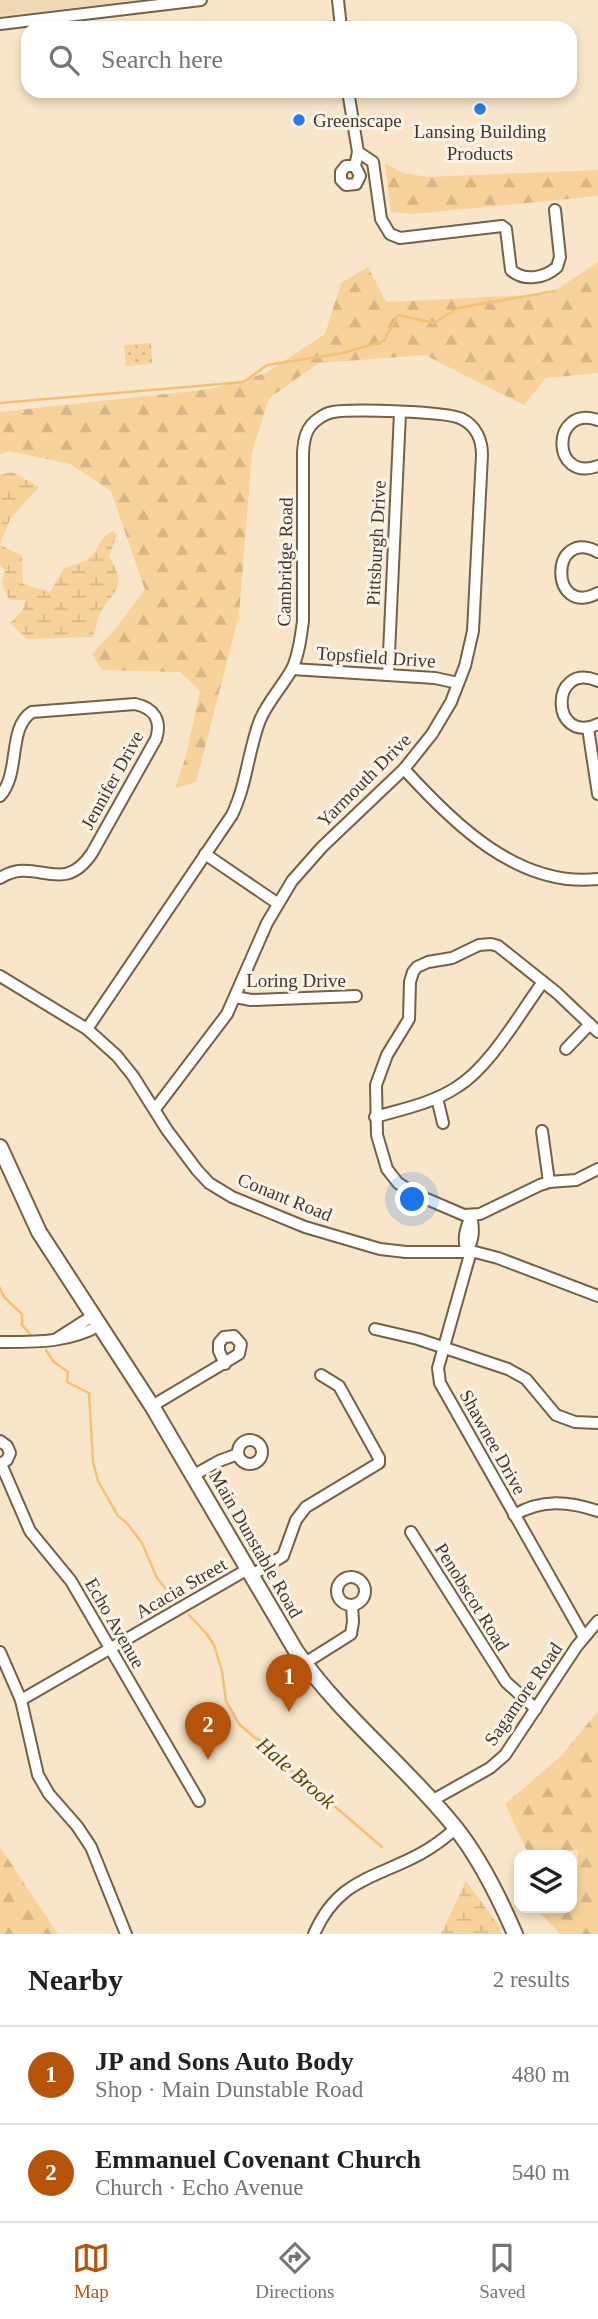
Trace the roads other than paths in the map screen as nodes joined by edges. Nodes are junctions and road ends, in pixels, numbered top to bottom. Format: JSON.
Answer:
{"nodes":[{"id":1,"x":201,"y":0,"type":"edge"},
{"id":2,"x":338,"y":0,"type":"edge"},
{"id":3,"x":21,"y":21,"type":"edge"},
{"id":4,"x":25,"y":21,"type":"edge"},
{"id":5,"x":340,"y":21,"type":"edge"},
{"id":6,"x":0,"y":24,"type":"edge"},
{"id":7,"x":349,"y":98,"type":"edge"},
{"id":8,"x":358,"y":152,"type":"junction"},
{"id":9,"x":355,"y":166,"type":"dead end"},
{"id":10,"x":555,"y":210,"type":"dead end"},
{"id":11,"x":400,"y":413,"type":"junction"},
{"id":12,"x":598,"y":420,"type":"edge"},
{"id":13,"x":598,"y":466,"type":"edge"},
{"id":14,"x":598,"y":552,"type":"edge"},
{"id":15,"x":598,"y":593,"type":"edge"},
{"id":16,"x":292,"y":669,"type":"junction"},
{"id":17,"x":388,"y":675,"type":"junction"},
{"id":18,"x":598,"y":681,"type":"edge"},
{"id":19,"x":458,"y":683,"type":"junction"},
{"id":20,"x":593,"y":726,"type":"edge"},
{"id":21,"x":404,"y":769,"type":"junction"},
{"id":22,"x":598,"y":793,"type":"edge"},
{"id":23,"x":0,"y":796,"type":"edge"},
{"id":24,"x":205,"y":854,"type":"junction"},
{"id":25,"x":0,"y":878,"type":"edge"},
{"id":26,"x":598,"y":879,"type":"edge"},
{"id":27,"x":277,"y":903,"type":"junction"},
{"id":28,"x":0,"y":976,"type":"edge"},
{"id":29,"x":543,"y":982,"type":"junction"},
{"id":30,"x":356,"y":996,"type":"dead end"},
{"id":31,"x":236,"y":997,"type":"junction"},
{"id":32,"x":594,"y":1028,"type":"edge"},
{"id":33,"x":87,"y":1029,"type":"junction"},
{"id":34,"x":566,"y":1049,"type":"dead end"},
{"id":35,"x":437,"y":1098,"type":"junction"},
{"id":36,"x":155,"y":1109,"type":"junction"},
{"id":37,"x":375,"y":1117,"type":"junction"},
{"id":38,"x":443,"y":1123,"type":"dead end"},
{"id":39,"x":542,"y":1131,"type":"dead end"},
{"id":40,"x":0,"y":1147,"type":"edge"},
{"id":41,"x":598,"y":1169,"type":"edge"},
{"id":42,"x":549,"y":1182,"type":"junction"},
{"id":43,"x":471,"y":1216,"type":"junction"},
{"id":44,"x":469,"y":1251,"type":"junction"},
{"id":45,"x":598,"y":1296,"type":"edge"},
{"id":46,"x":97,"y":1320,"type":"junction"},
{"id":47,"x":375,"y":1329,"type":"dead end"},
{"id":48,"x":0,"y":1342,"type":"edge"},
{"id":49,"x":443,"y":1348,"type":"junction"},
{"id":50,"x":225,"y":1364,"type":"dead end"},
{"id":51,"x":321,"y":1375,"type":"dead end"},
{"id":52,"x":152,"y":1406,"type":"junction"},
{"id":53,"x":598,"y":1423,"type":"edge"},
{"id":54,"x":0,"y":1441,"type":"edge"},
{"id":55,"x":239,"y":1454,"type":"dead end"},
{"id":56,"x":1,"y":1464,"type":"edge"},
{"id":57,"x":194,"y":1475,"type":"junction"},
{"id":58,"x":598,"y":1511,"type":"edge"},
{"id":59,"x":514,"y":1515,"type":"junction"},
{"id":60,"x":411,"y":1532,"type":"dead end"},
{"id":61,"x":250,"y":1572,"type":"junction"},
{"id":62,"x":352,"y":1605,"type":"dead end"},
{"id":63,"x":598,"y":1621,"type":"edge"},
{"id":64,"x":584,"y":1637,"type":"junction"},
{"id":65,"x":111,"y":1649,"type":"junction"},
{"id":66,"x":0,"y":1653,"type":"edge"},
{"id":67,"x":305,"y":1663,"type":"junction"},
{"id":68,"x":21,"y":1700,"type":"junction"},
{"id":69,"x":536,"y":1709,"type":"junction"},
{"id":70,"x":433,"y":1800,"type":"junction"},
{"id":71,"x":199,"y":1801,"type":"dead end"},
{"id":72,"x":456,"y":1828,"type":"junction"},
{"id":73,"x":126,"y":1934,"type":"edge"},
{"id":74,"x":314,"y":1934,"type":"edge"},
{"id":75,"x":515,"y":1934,"type":"edge"}],
"edges":[{"from":1,"to":4,"type":"street"},
{"from":2,"to":5,"type":"street"},
{"from":3,"to":6,"type":"street"},
{"from":7,"to":8,"type":"street"},
{"from":8,"to":9,"type":"street"},
{"from":8,"to":10,"type":"street"},
{"from":11,"to":16,"type":"street","name":"Cambridge Road"},
{"from":11,"to":17,"type":"street","name":"Pittsburgh Drive"},
{"from":11,"to":19,"type":"street","name":"Yarmouth Drive"},
{"from":12,"to":13,"type":"street"},
{"from":14,"to":15,"type":"street"},
{"from":16,"to":17,"type":"street","name":"Topsfield Drive"},
{"from":16,"to":24,"type":"street","name":"Cambridge Road"},
{"from":17,"to":19,"type":"street","name":"Topsfield Drive"},
{"from":18,"to":20,"type":"street"},
{"from":19,"to":21,"type":"street","name":"Yarmouth Drive"},
{"from":20,"to":22,"type":"street"},
{"from":21,"to":26,"type":"street"},
{"from":21,"to":27,"type":"street","name":"Yarmouth Drive"},
{"from":23,"to":25,"type":"street","name":"Jennifer Drive"},
{"from":24,"to":27,"type":"street"},
{"from":24,"to":33,"type":"street","name":"Cambridge Road"},
{"from":27,"to":31,"type":"street","name":"Yarmouth Drive"},
{"from":28,"to":33,"type":"street","name":"Conant Road"},
{"from":29,"to":32,"type":"street"},
{"from":29,"to":35,"type":"street"},
{"from":29,"to":37,"type":"street"},
{"from":30,"to":31,"type":"street","name":"Loring Drive"},
{"from":31,"to":36,"type":"street","name":"Yarmouth Drive"},
{"from":32,"to":34,"type":"street"},
{"from":33,"to":36,"type":"street","name":"Conant Road"},
{"from":35,"to":37,"type":"street"},
{"from":35,"to":38,"type":"street"},
{"from":36,"to":44,"type":"street","name":"Conant Road"},
{"from":37,"to":43,"type":"street"},
{"from":39,"to":42,"type":"street"},
{"from":40,"to":46,"type":"main road","name":"Main Dunstable Road"},
{"from":41,"to":42,"type":"street"},
{"from":42,"to":43,"type":"street"},
{"from":43,"to":44,"type":"street","name":"Shawnee Drive"},
{"from":44,"to":45,"type":"street","name":"Conant Road"},
{"from":44,"to":49,"type":"street","name":"Shawnee Drive"},
{"from":46,"to":48,"type":"street"},
{"from":46,"to":52,"type":"main road","name":"Main Dunstable Road"},
{"from":47,"to":49,"type":"street"},
{"from":49,"to":53,"type":"street"},
{"from":49,"to":59,"type":"street","name":"Shawnee Drive"},
{"from":50,"to":52,"type":"street"},
{"from":51,"to":61,"type":"street","name":"Acacia Street"},
{"from":52,"to":57,"type":"main road","name":"Main Dunstable Road"},
{"from":54,"to":56,"type":"street","name":"Echo Avenue"},
{"from":55,"to":57,"type":"street"},
{"from":56,"to":65,"type":"street","name":"Echo Avenue"},
{"from":57,"to":61,"type":"main road","name":"Main Dunstable Road"},
{"from":58,"to":59,"type":"street"},
{"from":59,"to":64,"type":"street","name":"Shawnee Drive"},
{"from":60,"to":69,"type":"street","name":"Penobscot Road"},
{"from":61,"to":65,"type":"street","name":"Acacia Street"},
{"from":61,"to":67,"type":"main road","name":"Main Dunstable Road"},
{"from":62,"to":67,"type":"street"},
{"from":63,"to":64,"type":"street","name":"Sagamore Road"},
{"from":64,"to":69,"type":"street","name":"Sagamore Road"},
{"from":65,"to":68,"type":"street","name":"Acacia Street"},
{"from":65,"to":71,"type":"street","name":"Echo Avenue"},
{"from":66,"to":68,"type":"street"},
{"from":67,"to":70,"type":"main road","name":"Main Dunstable Road"},
{"from":68,"to":73,"type":"street"},
{"from":69,"to":70,"type":"street","name":"Sagamore Road"},
{"from":70,"to":72,"type":"main road","name":"Main Dunstable Road"},
{"from":72,"to":74,"type":"street"},
{"from":72,"to":75,"type":"main road","name":"Main Dunstable Road"}]}
